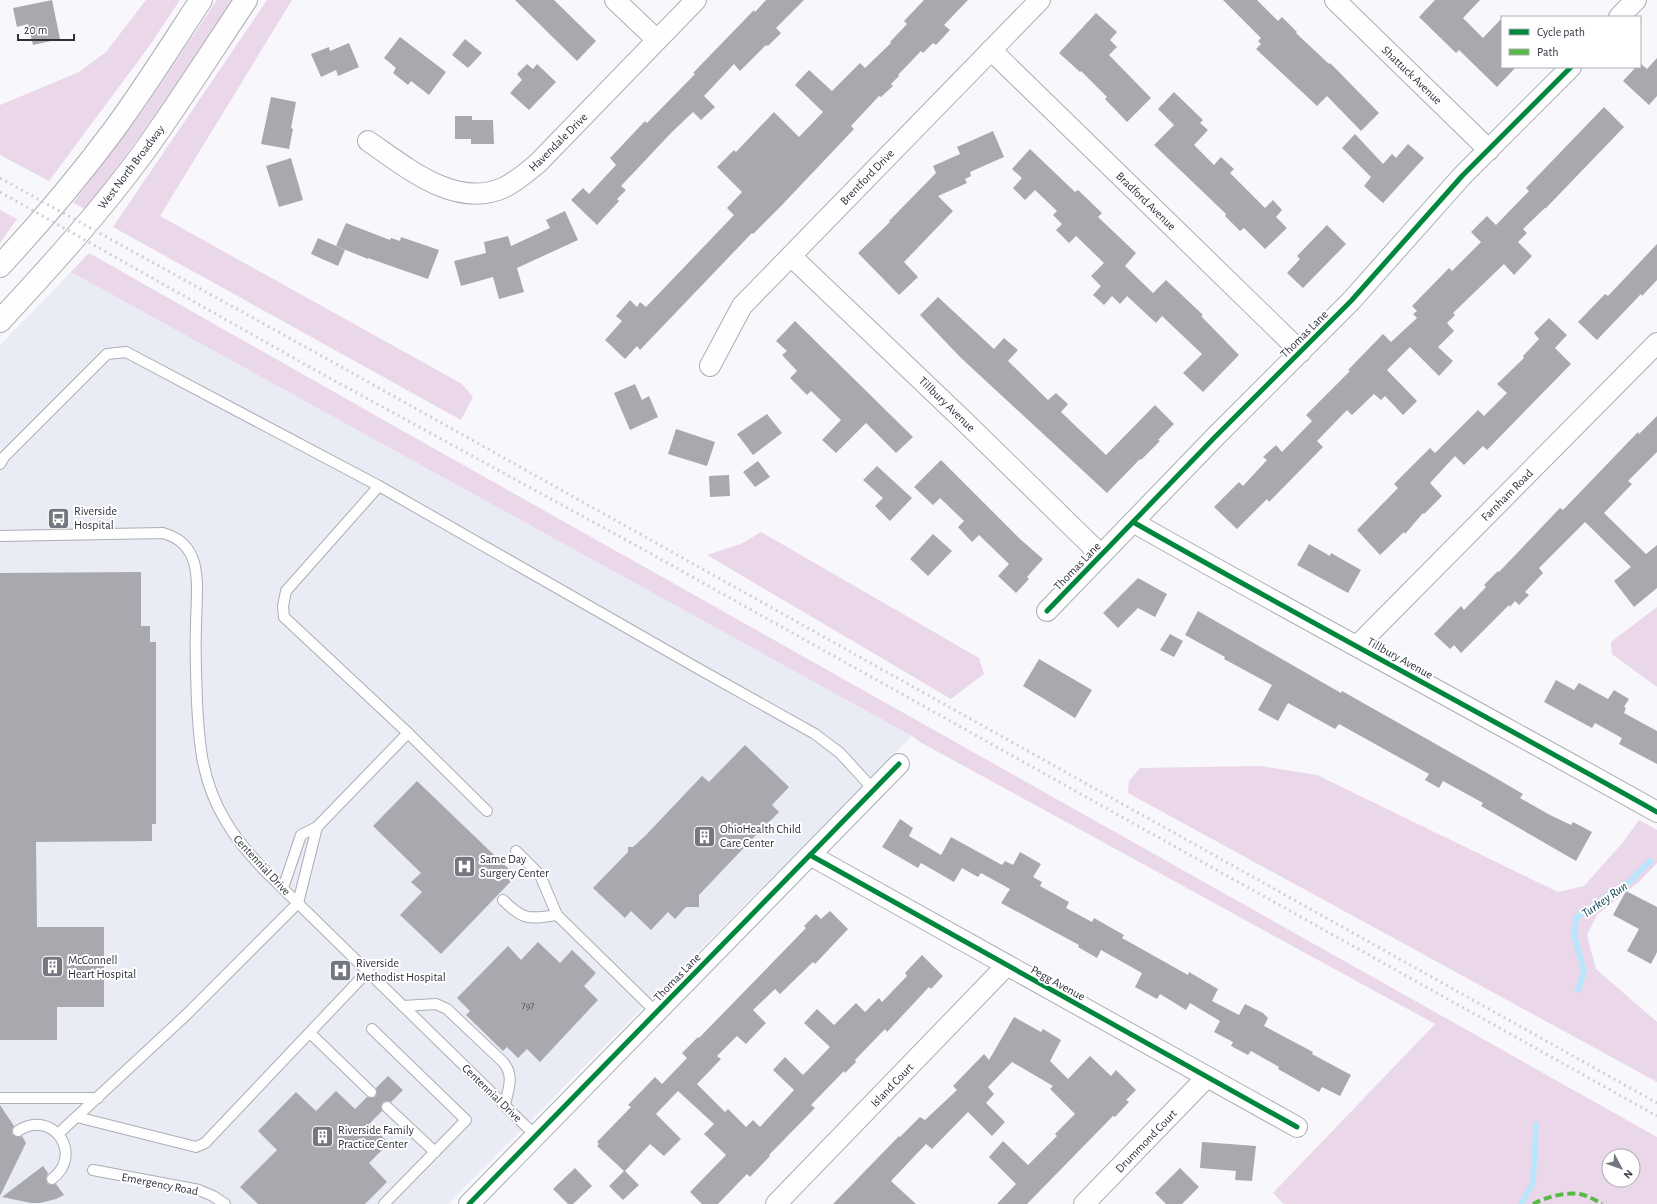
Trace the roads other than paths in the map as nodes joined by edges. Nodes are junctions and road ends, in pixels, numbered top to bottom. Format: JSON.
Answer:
{"nodes":[{"id":1,"x":201,"y":0,"type":"edge"},
{"id":2,"x":246,"y":0,"type":"edge"},
{"id":3,"x":615,"y":0,"type":"edge"},
{"id":4,"x":696,"y":0,"type":"edge"},
{"id":5,"x":1040,"y":0,"type":"edge"},
{"id":6,"x":1335,"y":0,"type":"edge"},
{"id":7,"x":1636,"y":0,"type":"edge"},
{"id":8,"x":1620,"y":16,"type":"edge"},
{"id":9,"x":657,"y":40,"type":"junction"},
{"id":10,"x":991,"y":50,"type":"junction"},
{"id":11,"x":1570,"y":68,"type":"edge"},
{"id":12,"x":368,"y":140,"type":"dead end"},
{"id":13,"x":1489,"y":150,"type":"junction"},
{"id":14,"x":791,"y":256,"type":"junction"},
{"id":15,"x":0,"y":266,"type":"edge"},
{"id":16,"x":0,"y":321,"type":"edge"},
{"id":17,"x":1657,"y":343,"type":"edge"},
{"id":18,"x":1301,"y":352,"type":"junction"},
{"id":19,"x":710,"y":366,"type":"dead end"},
{"id":20,"x":0,"y":464,"type":"edge"},
{"id":21,"x":379,"y":486,"type":"junction"},
{"id":22,"x":1133,"y":522,"type":"junction"},
{"id":23,"x":0,"y":536,"type":"edge"},
{"id":24,"x":1101,"y":555,"type":"junction"},
{"id":25,"x":1047,"y":611,"type":"dead end"},
{"id":26,"x":1356,"y":646,"type":"junction"},
{"id":27,"x":408,"y":733,"type":"junction"},
{"id":28,"x":899,"y":764,"type":"dead end"},
{"id":29,"x":874,"y":790,"type":"junction"},
{"id":30,"x":487,"y":811,"type":"dead end"},
{"id":31,"x":1657,"y":812,"type":"edge"},
{"id":32,"x":316,"y":827,"type":"junction"},
{"id":33,"x":516,"y":851,"type":"dead end"},
{"id":34,"x":810,"y":855,"type":"junction"},
{"id":35,"x":283,"y":888,"type":"junction"},
{"id":36,"x":503,"y":900,"type":"dead end"},
{"id":37,"x":298,"y":903,"type":"junction"},
{"id":38,"x":557,"y":915,"type":"junction"},
{"id":39,"x":1007,"y":965,"type":"junction"},
{"id":40,"x":368,"y":971,"type":"junction"},
{"id":41,"x":403,"y":1006,"type":"junction"},
{"id":42,"x":656,"y":1012,"type":"junction"},
{"id":43,"x":372,"y":1029,"type":"dead end"},
{"id":44,"x":310,"y":1032,"type":"junction"},
{"id":45,"x":1207,"y":1077,"type":"junction"},
{"id":46,"x":371,"y":1092,"type":"dead end"},
{"id":47,"x":0,"y":1098,"type":"edge"},
{"id":48,"x":98,"y":1098,"type":"junction"},
{"id":49,"x":505,"y":1105,"type":"junction"},
{"id":50,"x":387,"y":1107,"type":"dead end"},
{"id":51,"x":77,"y":1117,"type":"junction"},
{"id":52,"x":1297,"y":1127,"type":"dead end"},
{"id":53,"x":18,"y":1131,"type":"dead end"},
{"id":54,"x":58,"y":1134,"type":"junction"},
{"id":55,"x":536,"y":1136,"type":"junction"},
{"id":56,"x":435,"y":1152,"type":"junction"},
{"id":57,"x":93,"y":1170,"type":"dead end"},
{"id":58,"x":52,"y":1179,"type":"dead end"},
{"id":59,"x":225,"y":1204,"type":"edge"},
{"id":60,"x":384,"y":1204,"type":"edge"},
{"id":61,"x":469,"y":1204,"type":"edge"},
{"id":62,"x":776,"y":1204,"type":"edge"},
{"id":63,"x":1084,"y":1204,"type":"edge"}],
"edges":[{"from":1,"to":15,"type":"main road"},
{"from":2,"to":16,"type":"main road","name":"West North Broadway"},
{"from":3,"to":9,"type":"street"},
{"from":4,"to":9,"type":"street","name":"Havendale Drive"},
{"from":5,"to":10,"type":"street","name":"Brentford Drive"},
{"from":6,"to":13,"type":"street","name":"Shattuck Avenue"},
{"from":7,"to":8,"type":"street"},
{"from":9,"to":12,"type":"street","name":"Havendale Drive"},
{"from":10,"to":14,"type":"street","name":"Brentford Drive"},
{"from":10,"to":18,"type":"street","name":"Bradford Avenue"},
{"from":11,"to":13,"type":"street","name":"Thomas Lane"},
{"from":13,"to":18,"type":"street","name":"Thomas Lane"},
{"from":14,"to":19,"type":"street","name":"Brentford Drive"},
{"from":14,"to":24,"type":"street","name":"Tillbury Avenue"},
{"from":17,"to":26,"type":"street","name":"Farnham Road"},
{"from":18,"to":22,"type":"street","name":"Thomas Lane"},
{"from":20,"to":21,"type":"lane"},
{"from":21,"to":27,"type":"lane"},
{"from":21,"to":29,"type":"lane"},
{"from":22,"to":24,"type":"street","name":"Thomas Lane"},
{"from":22,"to":26,"type":"street","name":"Tillbury Avenue"},
{"from":23,"to":35,"type":"lane","name":"Centennial Drive"},
{"from":24,"to":25,"type":"street","name":"Thomas Lane"},
{"from":26,"to":31,"type":"street","name":"Tillbury Avenue"},
{"from":27,"to":30,"type":"lane"},
{"from":27,"to":32,"type":"lane"},
{"from":28,"to":29,"type":"street","name":"Thomas Lane"},
{"from":29,"to":34,"type":"street","name":"Thomas Lane"},
{"from":32,"to":35,"type":"lane"},
{"from":32,"to":37,"type":"lane"},
{"from":33,"to":38,"type":"lane"},
{"from":34,"to":39,"type":"street","name":"Pegg Avenue"},
{"from":34,"to":42,"type":"street","name":"Thomas Lane"},
{"from":35,"to":37,"type":"lane","name":"Centennial Drive"},
{"from":36,"to":38,"type":"lane"},
{"from":37,"to":40,"type":"lane","name":"Centennial Drive"},
{"from":37,"to":48,"type":"lane"},
{"from":38,"to":42,"type":"lane"},
{"from":39,"to":45,"type":"street","name":"Pegg Avenue"},
{"from":39,"to":62,"type":"street","name":"Island Court"},
{"from":40,"to":41,"type":"lane","name":"Centennial Drive"},
{"from":40,"to":44,"type":"lane"},
{"from":41,"to":49,"type":"lane","name":"Centennial Drive"},
{"from":41,"to":49,"type":"lane"},
{"from":42,"to":55,"type":"street","name":"Thomas Lane"},
{"from":43,"to":56,"type":"lane"},
{"from":44,"to":46,"type":"lane"},
{"from":44,"to":51,"type":"lane"},
{"from":45,"to":52,"type":"street","name":"Pegg Avenue"},
{"from":45,"to":63,"type":"street","name":"Drummond Court"},
{"from":47,"to":48,"type":"lane"},
{"from":48,"to":51,"type":"lane"},
{"from":49,"to":55,"type":"lane","name":"Centennial Drive"},
{"from":50,"to":56,"type":"lane"},
{"from":51,"to":54,"type":"lane"},
{"from":53,"to":54,"type":"lane"},
{"from":54,"to":58,"type":"lane"},
{"from":55,"to":61,"type":"street","name":"Thomas Lane"},
{"from":56,"to":60,"type":"lane"},
{"from":57,"to":59,"type":"lane","name":"Emergency Road"}]}
